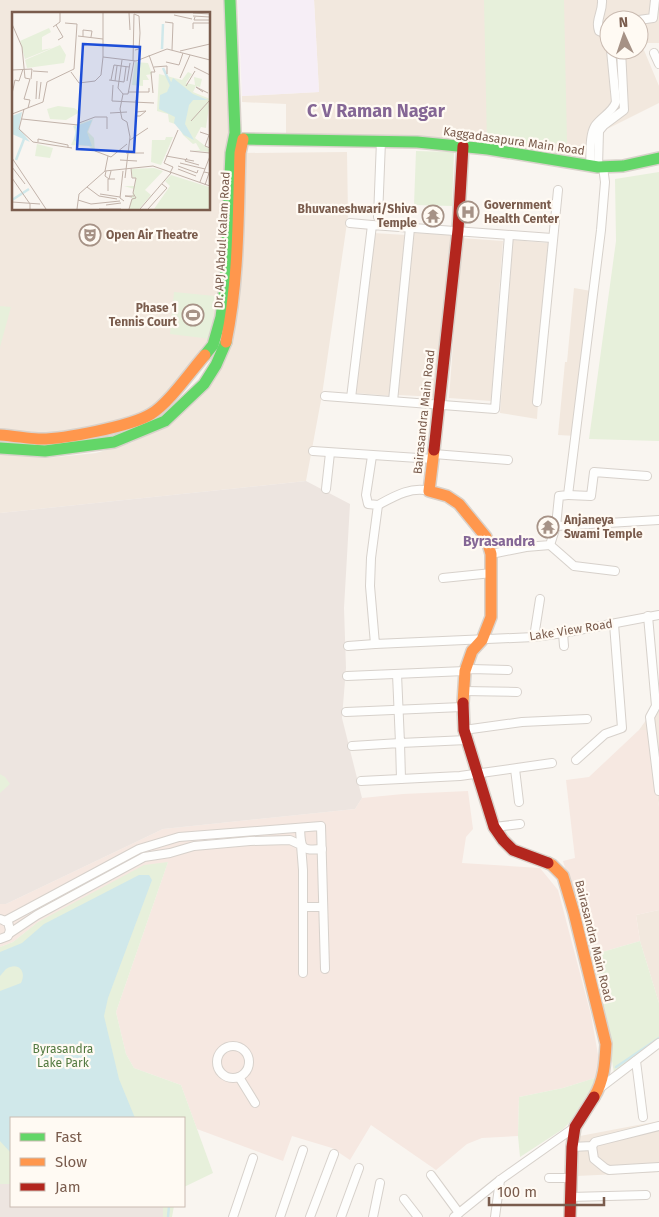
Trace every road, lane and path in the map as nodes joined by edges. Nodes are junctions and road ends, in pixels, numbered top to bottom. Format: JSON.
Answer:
{"nodes":[{"id":1,"x":230,"y":0,"type":"edge"},
{"id":2,"x":655,"y":0,"type":"edge"},
{"id":3,"x":599,"y":15,"type":"edge"},
{"id":4,"x":649,"y":19,"type":"edge"},
{"id":5,"x":599,"y":32,"type":"edge"},
{"id":6,"x":654,"y":53,"type":"dead end"},
{"id":7,"x":612,"y":60,"type":"edge"},
{"id":8,"x":622,"y":60,"type":"edge"},
{"id":9,"x":659,"y":64,"type":"edge"},
{"id":10,"x":239,"y":136,"type":"junction"},
{"id":11,"x":381,"y":141,"type":"junction"},
{"id":12,"x":463,"y":146,"type":"junction"},
{"id":13,"x":659,"y":158,"type":"edge"},
{"id":14,"x":597,"y":167,"type":"junction"},
{"id":15,"x":558,"y":190,"type":"dead end"},
{"id":16,"x":378,"y":217,"type":"dead end"},
{"id":17,"x":350,"y":223,"type":"dead end"},
{"id":18,"x":372,"y":225,"type":"junction"},
{"id":19,"x":410,"y":228,"type":"junction"},
{"id":20,"x":458,"y":230,"type":"junction"},
{"id":21,"x":509,"y":235,"type":"junction"},
{"id":22,"x":552,"y":238,"type":"junction"},
{"id":23,"x":231,"y":266,"type":"junction"},
{"id":24,"x":325,"y":396,"type":"dead end"},
{"id":25,"x":351,"y":398,"type":"junction"},
{"id":26,"x":393,"y":401,"type":"junction"},
{"id":27,"x":537,"y":402,"type":"dead end"},
{"id":28,"x":440,"y":405,"type":"junction"},
{"id":29,"x":0,"y":435,"type":"edge"},
{"id":30,"x":0,"y":448,"type":"edge"},
{"id":31,"x":313,"y":451,"type":"dead end"},
{"id":32,"x":330,"y":453,"type":"junction"},
{"id":33,"x":372,"y":456,"type":"junction"},
{"id":34,"x":434,"y":456,"type":"junction"},
{"id":35,"x":508,"y":460,"type":"dead end"},
{"id":36,"x":647,"y":476,"type":"dead end"},
{"id":37,"x":326,"y":489,"type":"dead end"},
{"id":38,"x":429,"y":491,"type":"junction"},
{"id":39,"x":568,"y":494,"type":"junction"},
{"id":40,"x":378,"y":505,"type":"junction"},
{"id":41,"x":659,"y":520,"type":"edge"},
{"id":42,"x":556,"y":526,"type":"junction"},
{"id":43,"x":550,"y":546,"type":"junction"},
{"id":44,"x":491,"y":554,"type":"junction"},
{"id":45,"x":615,"y":571,"type":"dead end"},
{"id":46,"x":492,"y":573,"type":"junction"},
{"id":47,"x":443,"y":578,"type":"dead end"},
{"id":48,"x":540,"y":599,"type":"dead end"},
{"id":49,"x":659,"y":614,"type":"edge"},
{"id":50,"x":648,"y":616,"type":"junction"},
{"id":51,"x":614,"y":624,"type":"junction"},
{"id":52,"x":563,"y":633,"type":"junction"},
{"id":53,"x":534,"y":637,"type":"junction"},
{"id":54,"x":482,"y":640,"type":"junction"},
{"id":55,"x":375,"y":644,"type":"junction"},
{"id":56,"x":348,"y":646,"type":"dead end"},
{"id":57,"x":564,"y":646,"type":"dead end"},
{"id":58,"x":656,"y":657,"type":"edge"},
{"id":59,"x":508,"y":670,"type":"dead end"},
{"id":60,"x":464,"y":671,"type":"junction"},
{"id":61,"x":397,"y":674,"type":"junction"},
{"id":62,"x":347,"y":676,"type":"dead end"},
{"id":63,"x":462,"y":691,"type":"junction"},
{"id":64,"x":517,"y":692,"type":"dead end"},
{"id":65,"x":462,"y":707,"type":"junction"},
{"id":66,"x":399,"y":710,"type":"junction"},
{"id":67,"x":346,"y":712,"type":"dead end"},
{"id":68,"x":587,"y":719,"type":"dead end"},
{"id":69,"x":465,"y":735,"type":"junction"},
{"id":70,"x":400,"y":744,"type":"junction"},
{"id":71,"x":352,"y":746,"type":"dead end"},
{"id":72,"x":656,"y":747,"type":"edge"},
{"id":73,"x":576,"y":760,"type":"dead end"},
{"id":74,"x":552,"y":763,"type":"dead end"},
{"id":75,"x":515,"y":769,"type":"junction"},
{"id":76,"x":477,"y":774,"type":"junction"},
{"id":77,"x":402,"y":779,"type":"junction"},
{"id":78,"x":360,"y":781,"type":"dead end"},
{"id":79,"x":659,"y":791,"type":"edge"},
{"id":80,"x":519,"y":802,"type":"dead end"},
{"id":81,"x":520,"y":824,"type":"dead end"},
{"id":82,"x":494,"y":827,"type":"junction"},
{"id":83,"x":300,"y":828,"type":"junction"},
{"id":84,"x":300,"y":845,"type":"junction"},
{"id":85,"x":322,"y":848,"type":"junction"},
{"id":86,"x":303,"y":907,"type":"junction"},
{"id":87,"x":323,"y":907,"type":"junction"},
{"id":88,"x":3,"y":920,"type":"edge"},
{"id":89,"x":10,"y":933,"type":"junction"},
{"id":90,"x":0,"y":939,"type":"edge"},
{"id":91,"x":325,"y":969,"type":"dead end"},
{"id":92,"x":303,"y":973,"type":"dead end"},
{"id":93,"x":659,"y":1044,"type":"edge"},
{"id":94,"x":636,"y":1061,"type":"junction"},
{"id":95,"x":239,"y":1077,"type":"junction"},
{"id":96,"x":600,"y":1088,"type":"junction"},
{"id":97,"x":255,"y":1103,"type":"dead end"},
{"id":98,"x":643,"y":1117,"type":"dead end"},
{"id":99,"x":659,"y":1126,"type":"edge"},
{"id":100,"x":575,"y":1127,"type":"junction"},
{"id":101,"x":592,"y":1146,"type":"junction"},
{"id":102,"x":572,"y":1147,"type":"junction"},
{"id":103,"x":303,"y":1150,"type":"dead end"},
{"id":104,"x":334,"y":1154,"type":"dead end"},
{"id":105,"x":254,"y":1158,"type":"dead end"},
{"id":106,"x":659,"y":1167,"type":"edge"},
{"id":107,"x":359,"y":1168,"type":"dead end"},
{"id":108,"x":431,"y":1175,"type":"dead end"},
{"id":109,"x":549,"y":1178,"type":"dead end"},
{"id":110,"x":572,"y":1178,"type":"junction"},
{"id":111,"x":500,"y":1180,"type":"junction"},
{"id":112,"x":380,"y":1183,"type":"dead end"},
{"id":113,"x":646,"y":1195,"type":"dead end"},
{"id":114,"x":570,"y":1198,"type":"junction"},
{"id":115,"x":404,"y":1199,"type":"dead end"},
{"id":116,"x":457,"y":1215,"type":"edge"},
{"id":117,"x":233,"y":1217,"type":"edge"},
{"id":118,"x":280,"y":1217,"type":"edge"},
{"id":119,"x":310,"y":1217,"type":"edge"},
{"id":120,"x":341,"y":1217,"type":"edge"},
{"id":121,"x":373,"y":1217,"type":"edge"},
{"id":122,"x":418,"y":1217,"type":"edge"},
{"id":123,"x":495,"y":1217,"type":"edge"},
{"id":124,"x":570,"y":1217,"type":"edge"}],
"edges":[{"from":1,"to":10,"type":"street","name":"Dr. APJ Abdul Kalam Road"},
{"from":2,"to":4,"type":"street"},
{"from":3,"to":5,"type":"street"},
{"from":6,"to":9,"type":"street"},
{"from":7,"to":14,"type":"street"},
{"from":8,"to":14,"type":"street"},
{"from":10,"to":11,"type":"street","name":"Kaggadasapura Main Road"},
{"from":10,"to":23,"type":"street","name":"Dr. APJ Abdul Kalam Road"},
{"from":11,"to":12,"type":"street","name":"Kaggadasapura Main Road"},
{"from":11,"to":16,"type":"street"},
{"from":12,"to":14,"type":"street","name":"Kaggadasapura Main Road"},
{"from":12,"to":20,"type":"street","name":"Bairasandra Main Road"},
{"from":13,"to":14,"type":"street","name":"Kaggadasapura Main Road"},
{"from":14,"to":39,"type":"street"},
{"from":15,"to":22,"type":"street"},
{"from":17,"to":18,"type":"street"},
{"from":18,"to":19,"type":"street"},
{"from":18,"to":25,"type":"street"},
{"from":19,"to":20,"type":"street"},
{"from":19,"to":26,"type":"street"},
{"from":20,"to":21,"type":"street"},
{"from":20,"to":28,"type":"street","name":"Bairasandra Main Road"},
{"from":21,"to":22,"type":"street"},
{"from":21,"to":28,"type":"street"},
{"from":22,"to":27,"type":"street"},
{"from":23,"to":29,"type":"street"},
{"from":23,"to":30,"type":"street","name":"Dr. APJ Abdul Kalam Road"},
{"from":24,"to":25,"type":"street"},
{"from":25,"to":26,"type":"street"},
{"from":26,"to":28,"type":"street"},
{"from":28,"to":34,"type":"street","name":"Bairasandra Main Road"},
{"from":31,"to":32,"type":"street"},
{"from":32,"to":33,"type":"street"},
{"from":32,"to":37,"type":"street"},
{"from":33,"to":34,"type":"street"},
{"from":33,"to":40,"type":"street"},
{"from":34,"to":35,"type":"street"},
{"from":34,"to":38,"type":"street","name":"Bairasandra Main Road"},
{"from":36,"to":39,"type":"street"},
{"from":38,"to":40,"type":"street"},
{"from":38,"to":44,"type":"street","name":"Bairasandra Main Road"},
{"from":39,"to":42,"type":"street"},
{"from":40,"to":55,"type":"street"},
{"from":41,"to":42,"type":"street"},
{"from":42,"to":43,"type":"street"},
{"from":43,"to":44,"type":"street"},
{"from":43,"to":45,"type":"street"},
{"from":44,"to":46,"type":"street","name":"Bairasandra Main Road"},
{"from":46,"to":47,"type":"street"},
{"from":46,"to":54,"type":"street","name":"Bairasandra Main Road"},
{"from":48,"to":53,"type":"street"},
{"from":49,"to":50,"type":"street","name":"Lake View Road"},
{"from":50,"to":51,"type":"street","name":"Lake View Road"},
{"from":50,"to":58,"type":"street"},
{"from":51,"to":52,"type":"street","name":"Lake View Road"},
{"from":51,"to":73,"type":"street"},
{"from":52,"to":53,"type":"street","name":"Lake View Road"},
{"from":52,"to":57,"type":"street"},
{"from":53,"to":54,"type":"street","name":"Lake View Road"},
{"from":54,"to":55,"type":"street"},
{"from":54,"to":60,"type":"street","name":"Bairasandra Main Road"},
{"from":55,"to":56,"type":"street"},
{"from":58,"to":72,"type":"street"},
{"from":59,"to":60,"type":"street"},
{"from":60,"to":61,"type":"street"},
{"from":60,"to":63,"type":"street","name":"Bairasandra Main Road"},
{"from":61,"to":62,"type":"street"},
{"from":61,"to":66,"type":"street"},
{"from":63,"to":64,"type":"street"},
{"from":63,"to":65,"type":"street","name":"Bairasandra Main Road"},
{"from":65,"to":66,"type":"street"},
{"from":65,"to":69,"type":"street","name":"Bairasandra Main Road"},
{"from":66,"to":67,"type":"street"},
{"from":66,"to":70,"type":"street"},
{"from":68,"to":69,"type":"street"},
{"from":69,"to":70,"type":"street"},
{"from":69,"to":76,"type":"street","name":"Bairasandra Main Road"},
{"from":70,"to":71,"type":"street"},
{"from":70,"to":77,"type":"street"},
{"from":72,"to":79,"type":"street"},
{"from":74,"to":75,"type":"street"},
{"from":75,"to":76,"type":"street"},
{"from":75,"to":80,"type":"street"},
{"from":76,"to":77,"type":"street"},
{"from":76,"to":82,"type":"street","name":"Bairasandra Main Road"},
{"from":77,"to":78,"type":"street"},
{"from":81,"to":82,"type":"street"},
{"from":82,"to":96,"type":"street","name":"Bairasandra Main Road"},
{"from":83,"to":84,"type":"street"},
{"from":83,"to":85,"type":"street"},
{"from":83,"to":88,"type":"street"},
{"from":84,"to":85,"type":"street"},
{"from":84,"to":86,"type":"street"},
{"from":84,"to":89,"type":"street"},
{"from":85,"to":87,"type":"street"},
{"from":86,"to":87,"type":"street"},
{"from":86,"to":92,"type":"street"},
{"from":87,"to":91,"type":"street"},
{"from":88,"to":89,"type":"street"},
{"from":89,"to":90,"type":"street"},
{"from":93,"to":94,"type":"street"},
{"from":94,"to":96,"type":"street"},
{"from":94,"to":98,"type":"street"},
{"from":95,"to":95,"type":"street"},
{"from":95,"to":97,"type":"street"},
{"from":96,"to":100,"type":"street","name":"Bairasandra Main Road"},
{"from":99,"to":101,"type":"street"},
{"from":100,"to":102,"type":"street","name":"Bairasandra Main Road"},
{"from":100,"to":111,"type":"street"},
{"from":101,"to":102,"type":"street"},
{"from":101,"to":106,"type":"street"},
{"from":102,"to":110,"type":"street","name":"Bairasandra Main Road"},
{"from":103,"to":118,"type":"street"},
{"from":104,"to":119,"type":"street"},
{"from":105,"to":117,"type":"street"},
{"from":107,"to":120,"type":"street"},
{"from":108,"to":116,"type":"street"},
{"from":109,"to":110,"type":"street"},
{"from":110,"to":114,"type":"street","name":"Bairasandra Main Road"},
{"from":111,"to":116,"type":"street"},
{"from":111,"to":123,"type":"street"},
{"from":112,"to":121,"type":"street"},
{"from":113,"to":114,"type":"street"},
{"from":114,"to":124,"type":"street","name":"Bairasandra Main Road"},
{"from":115,"to":122,"type":"street"}]}
